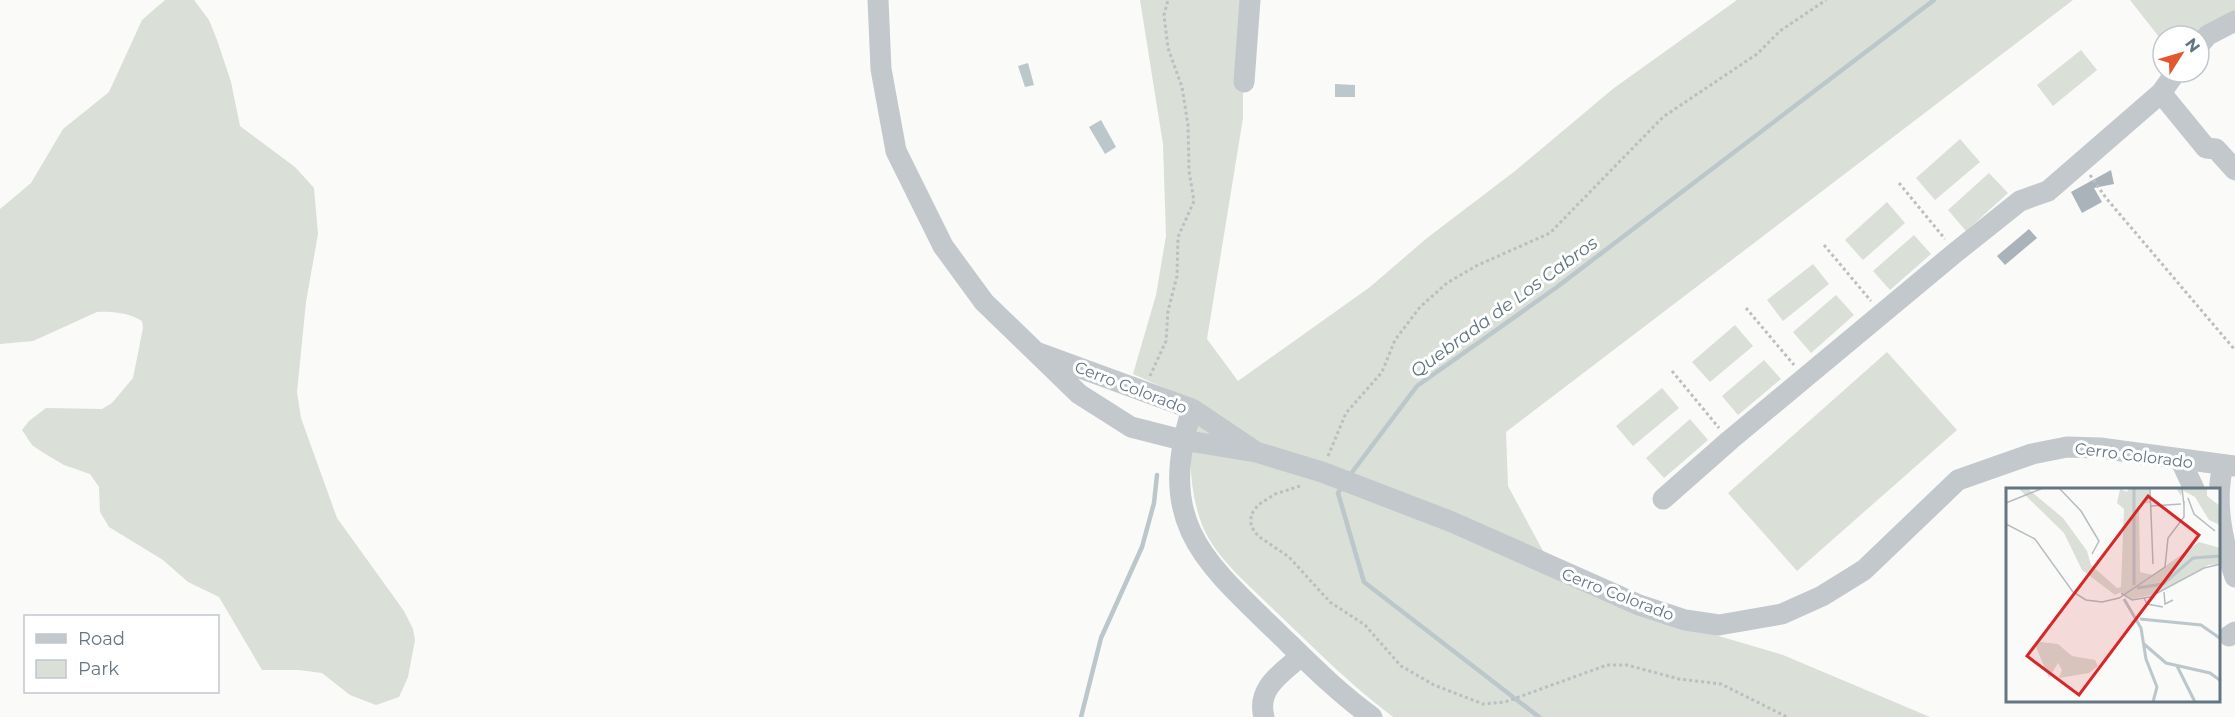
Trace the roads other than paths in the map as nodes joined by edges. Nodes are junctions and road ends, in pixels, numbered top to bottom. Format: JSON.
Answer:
{"nodes":[{"id":1,"x":878,"y":0,"type":"edge"},
{"id":2,"x":1250,"y":0,"type":"edge"},
{"id":3,"x":2235,"y":21,"type":"edge"},
{"id":4,"x":2211,"y":33,"type":"edge"},
{"id":5,"x":1244,"y":82,"type":"dead end"},
{"id":6,"x":2167,"y":84,"type":"edge"},
{"id":7,"x":2161,"y":93,"type":"junction"},
{"id":8,"x":2235,"y":170,"type":"edge"},
{"id":9,"x":1033,"y":350,"type":"junction"},
{"id":10,"x":1192,"y":409,"type":"junction"},
{"id":11,"x":1182,"y":440,"type":"junction"},
{"id":12,"x":1256,"y":452,"type":"junction"},
{"id":13,"x":2181,"y":460,"type":"junction"},
{"id":14,"x":2229,"y":466,"type":"edge"},
{"id":15,"x":2194,"y":488,"type":"edge"},
{"id":16,"x":1664,"y":499,"type":"dead end"},
{"id":17,"x":2221,"y":538,"type":"edge"},
{"id":18,"x":2235,"y":577,"type":"edge"},
{"id":19,"x":1301,"y":656,"type":"junction"},
{"id":20,"x":1264,"y":717,"type":"edge"},
{"id":21,"x":1372,"y":717,"type":"edge"}],
"edges":[{"from":1,"to":9,"type":"street","name":"Cerro Colorado"},
{"from":2,"to":5,"type":"street"},
{"from":3,"to":4,"type":"street"},
{"from":6,"to":7,"type":"street"},
{"from":7,"to":8,"type":"street"},
{"from":7,"to":16,"type":"street"},
{"from":9,"to":10,"type":"street","name":"Cerro Colorado"},
{"from":9,"to":11,"type":"street","name":"Cerro Colorado"},
{"from":10,"to":11,"type":"street"},
{"from":10,"to":12,"type":"street","name":"Cerro Colorado"},
{"from":11,"to":12,"type":"street","name":"Cerro Colorado"},
{"from":11,"to":19,"type":"street"},
{"from":12,"to":13,"type":"street","name":"Cerro Colorado"},
{"from":13,"to":14,"type":"street","name":"Cerro Colorado"},
{"from":13,"to":15,"type":"street"},
{"from":14,"to":17,"type":"street"},
{"from":17,"to":18,"type":"street"},
{"from":19,"to":20,"type":"street"},
{"from":19,"to":21,"type":"street"}]}
